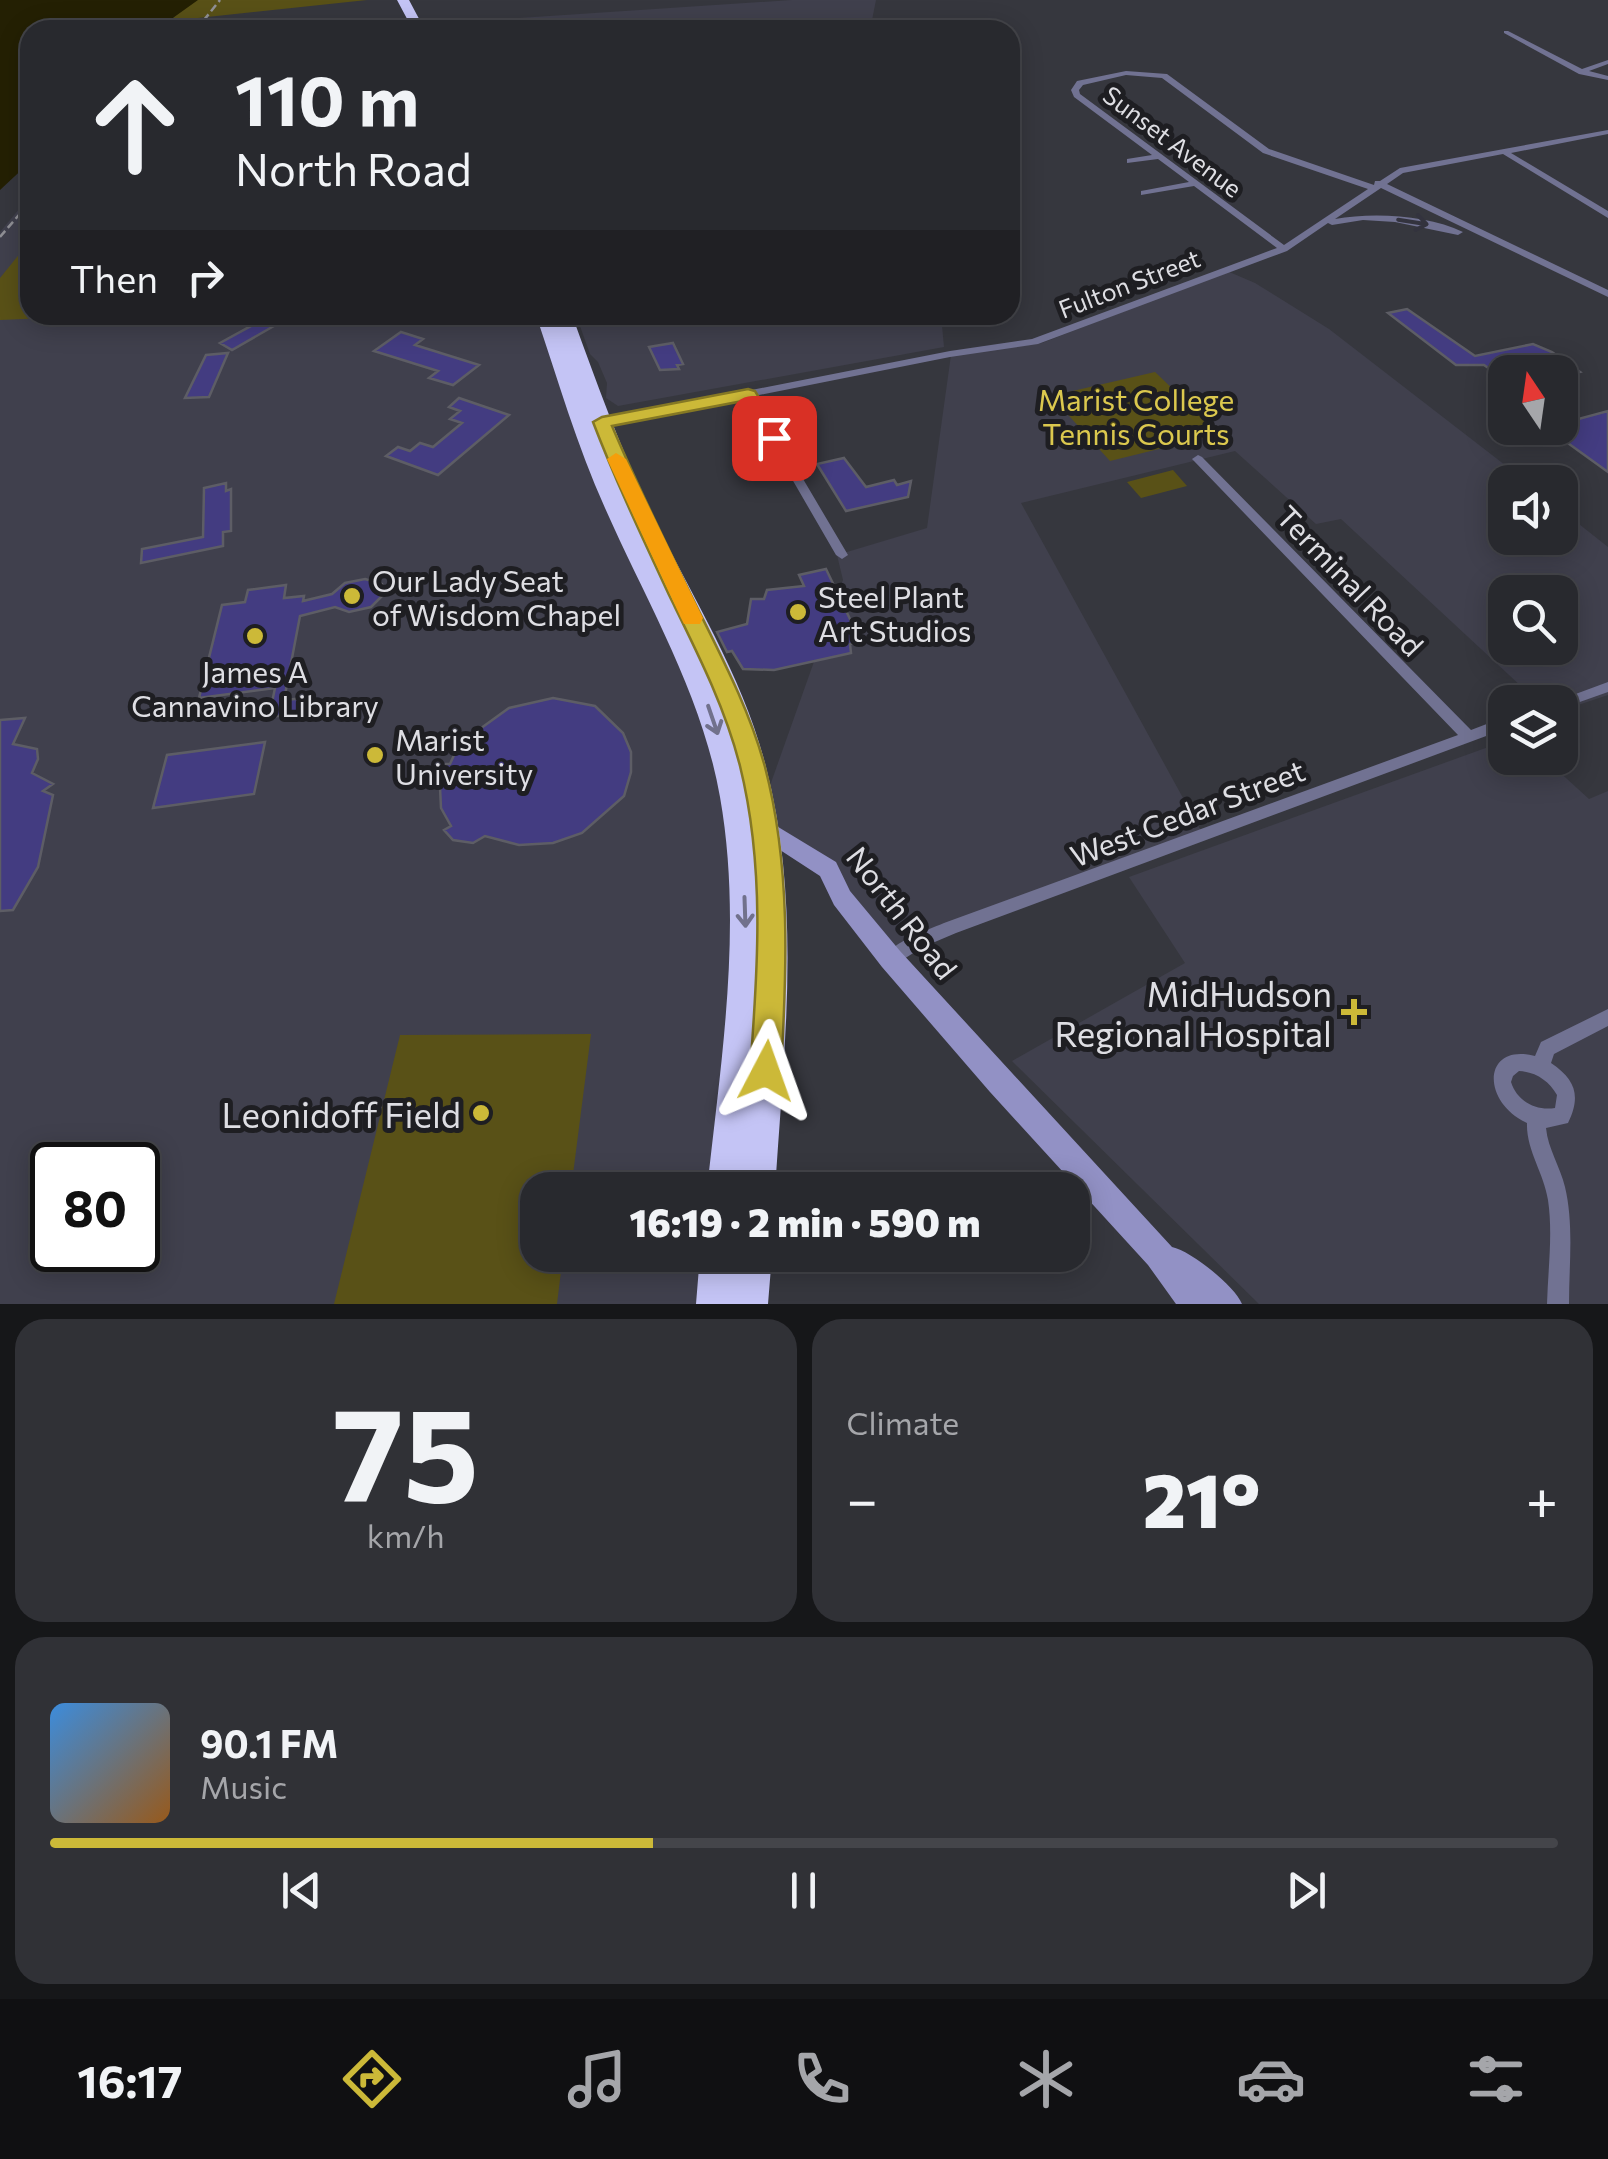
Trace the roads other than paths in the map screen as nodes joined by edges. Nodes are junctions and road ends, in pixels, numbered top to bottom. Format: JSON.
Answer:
{"nodes":[{"id":1,"x":1506,"y":32,"type":"dead end"},
{"id":2,"x":1608,"y":62,"type":"edge"},
{"id":3,"x":1582,"y":72,"type":"junction"},
{"id":4,"x":1608,"y":78,"type":"edge"},
{"id":5,"x":1608,"y":132,"type":"edge"},
{"id":6,"x":1503,"y":151,"type":"junction"},
{"id":7,"x":1160,"y":156,"type":"junction"},
{"id":8,"x":1130,"y":161,"type":"dead end"},
{"id":9,"x":1197,"y":183,"type":"junction"},
{"id":10,"x":1375,"y":185,"type":"junction"},
{"id":11,"x":1144,"y":194,"type":"dead end"},
{"id":12,"x":1608,"y":215,"type":"edge"},
{"id":13,"x":1317,"y":228,"type":"junction"},
{"id":14,"x":1284,"y":249,"type":"junction"},
{"id":15,"x":1522,"y":253,"type":"junction"},
{"id":16,"x":1608,"y":294,"type":"edge"},
{"id":17,"x":549,"y":325,"type":"edge"},
{"id":18,"x":566,"y":325,"type":"edge"},
{"id":19,"x":748,"y":394,"type":"junction"},
{"id":20,"x":592,"y":424,"type":"junction"},
{"id":21,"x":1198,"y":458,"type":"dead end"},
{"id":22,"x":842,"y":555,"type":"dead end"},
{"id":23,"x":1608,"y":687,"type":"edge"},
{"id":24,"x":1578,"y":698,"type":"edge"},
{"id":25,"x":1488,"y":729,"type":"edge"},
{"id":26,"x":1468,"y":736,"type":"junction"},
{"id":27,"x":751,"y":823,"type":"junction"},
{"id":28,"x":889,"y":957,"type":"junction"},
{"id":29,"x":1608,"y":1017,"type":"edge"},
{"id":30,"x":1541,"y":1066,"type":"junction"},
{"id":31,"x":1537,"y":1118,"type":"junction"},
{"id":32,"x":728,"y":1172,"type":"edge"},
{"id":33,"x":759,"y":1172,"type":"edge"},
{"id":34,"x":1146,"y":1240,"type":"junction"},
{"id":35,"x":718,"y":1272,"type":"edge"},
{"id":36,"x":752,"y":1272,"type":"edge"},
{"id":37,"x":715,"y":1304,"type":"edge"},
{"id":38,"x":749,"y":1304,"type":"edge"},
{"id":39,"x":1195,"y":1304,"type":"edge"},
{"id":40,"x":1227,"y":1304,"type":"edge"},
{"id":41,"x":1558,"y":1304,"type":"edge"}],
"edges":[{"from":1,"to":3,"type":"street"},
{"from":2,"to":3,"type":"street"},
{"from":3,"to":4,"type":"street"},
{"from":5,"to":6,"type":"street","name":"Fulton Street"},
{"from":6,"to":10,"type":"street","name":"Fulton Street"},
{"from":6,"to":12,"type":"street"},
{"from":7,"to":8,"type":"street"},
{"from":7,"to":9,"type":"street","name":"Sunset Avenue"},
{"from":7,"to":10,"type":"street","name":"Sunset Avenue"},
{"from":9,"to":11,"type":"street"},
{"from":9,"to":14,"type":"street","name":"Sunset Avenue"},
{"from":10,"to":13,"type":"street","name":"Fulton Street"},
{"from":10,"to":15,"type":"street"},
{"from":13,"to":14,"type":"street","name":"Fulton Street"},
{"from":13,"to":15,"type":"street","one_way":true},
{"from":14,"to":19,"type":"street","name":"Fulton Street"},
{"from":15,"to":16,"type":"street"},
{"from":17,"to":20,"type":"highway"},
{"from":18,"to":20,"type":"highway"},
{"from":19,"to":20,"type":"street","name":"Fulton Street"},
{"from":19,"to":22,"type":"street"},
{"from":20,"to":27,"type":"highway"},
{"from":21,"to":26,"type":"street","name":"Terminal Road"},
{"from":23,"to":24,"type":"street"},
{"from":25,"to":26,"type":"street","name":"West Cedar Street"},
{"from":26,"to":28,"type":"street","name":"West Cedar Street"},
{"from":27,"to":28,"type":"street","name":"North Road"},
{"from":27,"to":32,"type":"highway","one_way":true},
{"from":27,"to":33,"type":"highway"},
{"from":28,"to":34,"type":"street","name":"North Road"},
{"from":29,"to":30,"type":"street"},
{"from":30,"to":31,"type":"street"},
{"from":30,"to":31,"type":"street"},
{"from":31,"to":41,"type":"street"},
{"from":34,"to":39,"type":"street","name":"North Road"},
{"from":34,"to":40,"type":"street","name":"North Road"},
{"from":35,"to":37,"type":"highway"},
{"from":36,"to":38,"type":"highway"}]}
